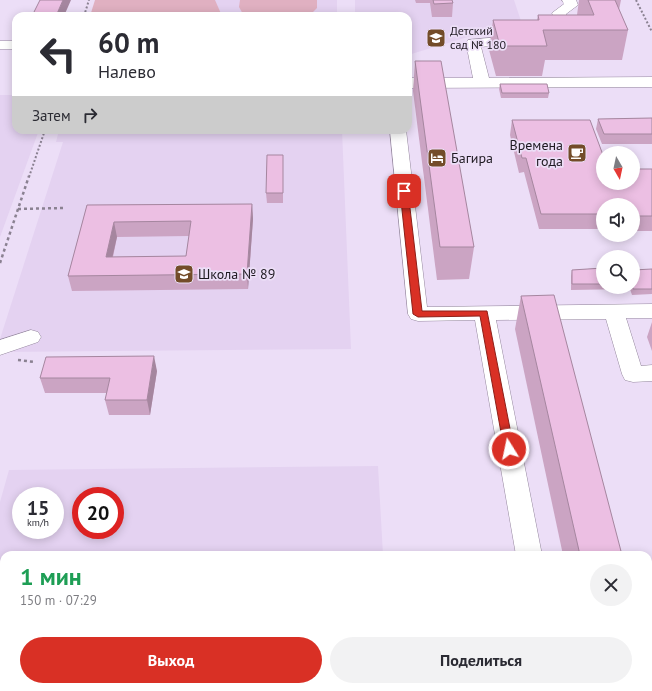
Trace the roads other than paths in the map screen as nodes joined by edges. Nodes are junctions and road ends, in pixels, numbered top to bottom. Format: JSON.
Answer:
{"nodes":[{"id":1,"x":569,"y":0,"type":"edge"},
{"id":2,"x":0,"y":45,"type":"edge"},
{"id":3,"x":12,"y":45,"type":"edge"},
{"id":4,"x":652,"y":82,"type":"edge"},
{"id":5,"x":412,"y":83,"type":"edge"},
{"id":6,"x":482,"y":83,"type":"junction"},
{"id":7,"x":398,"y":134,"type":"edge"},
{"id":8,"x":652,"y":311,"type":"edge"},
{"id":9,"x":614,"y":312,"type":"junction"},
{"id":10,"x":484,"y":313,"type":"junction"},
{"id":11,"x":31,"y":337,"type":"dead end"},
{"id":12,"x":0,"y":348,"type":"edge"},
{"id":13,"x":652,"y":373,"type":"edge"},
{"id":14,"x":528,"y":551,"type":"edge"}],
"edges":[{"from":1,"to":6,"type":"lane"},
{"from":2,"to":3,"type":"lane"},
{"from":4,"to":6,"type":"lane"},
{"from":5,"to":6,"type":"lane"},
{"from":7,"to":10,"type":"lane"},
{"from":8,"to":9,"type":"lane"},
{"from":9,"to":10,"type":"lane"},
{"from":9,"to":13,"type":"lane"},
{"from":10,"to":14,"type":"lane"},
{"from":11,"to":12,"type":"lane"}]}
